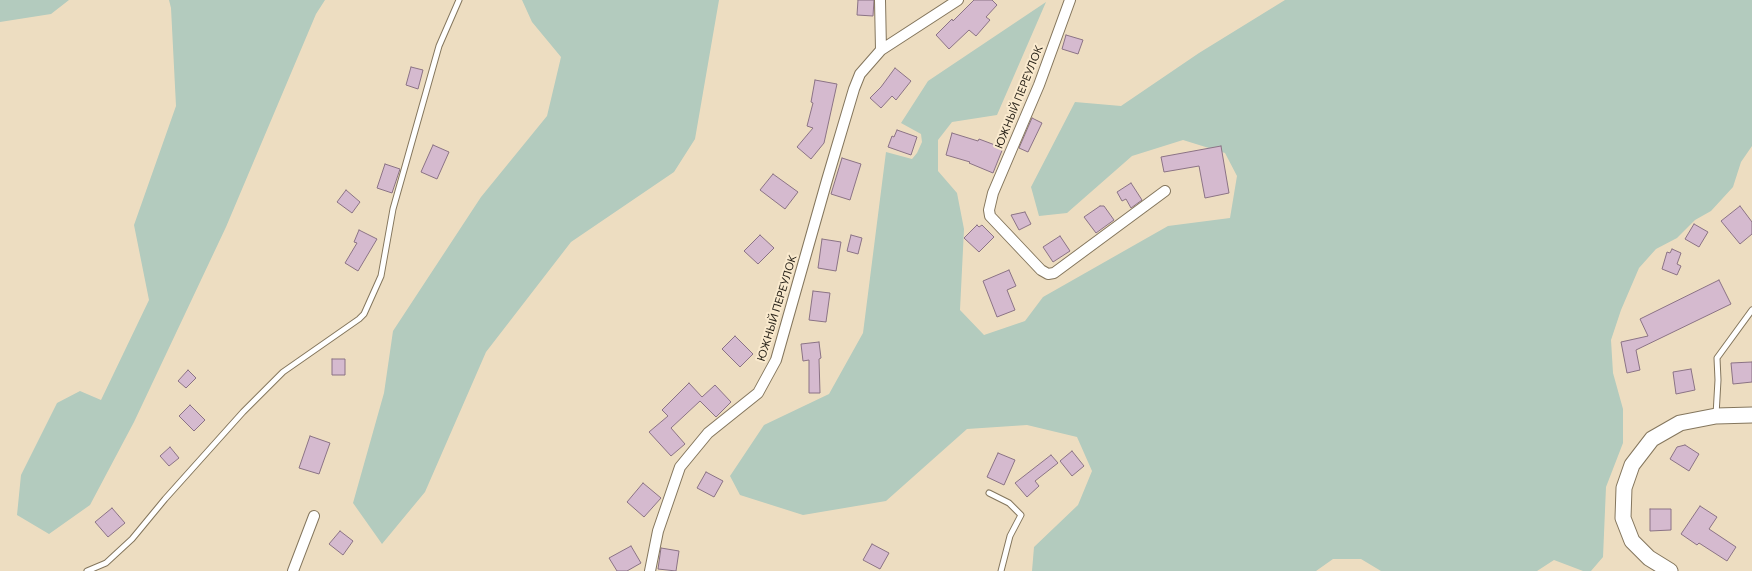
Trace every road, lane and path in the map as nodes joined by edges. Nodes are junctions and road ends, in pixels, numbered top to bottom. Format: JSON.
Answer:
{"nodes":[{"id":1,"x":459,"y":0,"type":"edge"},
{"id":2,"x":880,"y":0,"type":"edge"},
{"id":3,"x":958,"y":0,"type":"edge"},
{"id":4,"x":1070,"y":0,"type":"edge"},
{"id":5,"x":881,"y":50,"type":"junction"},
{"id":6,"x":1165,"y":191,"type":"dead end"},
{"id":7,"x":1752,"y":310,"type":"edge"},
{"id":8,"x":1752,"y":415,"type":"edge"},
{"id":9,"x":1716,"y":416,"type":"junction"},
{"id":10,"x":989,"y":494,"type":"dead end"},
{"id":11,"x":314,"y":516,"type":"dead end"},
{"id":12,"x":87,"y":571,"type":"edge"},
{"id":13,"x":293,"y":571,"type":"edge"},
{"id":14,"x":650,"y":571,"type":"edge"},
{"id":15,"x":1001,"y":571,"type":"edge"},
{"id":16,"x":1670,"y":571,"type":"edge"}],
"edges":[{"from":1,"to":12,"type":"lane"},
{"from":2,"to":5,"type":"street"},
{"from":3,"to":5,"type":"street","name":"ЮЖНЫЙ ПЕРЕУЛОК"},
{"from":4,"to":6,"type":"street","name":"ЮЖНЫЙ ПЕРЕУЛОК"},
{"from":5,"to":14,"type":"street","name":"ЮЖНЫЙ ПЕРЕУЛОК"},
{"from":7,"to":9,"type":"lane"},
{"from":8,"to":9,"type":"street"},
{"from":9,"to":16,"type":"street"},
{"from":10,"to":15,"type":"lane"},
{"from":11,"to":13,"type":"street"}]}
